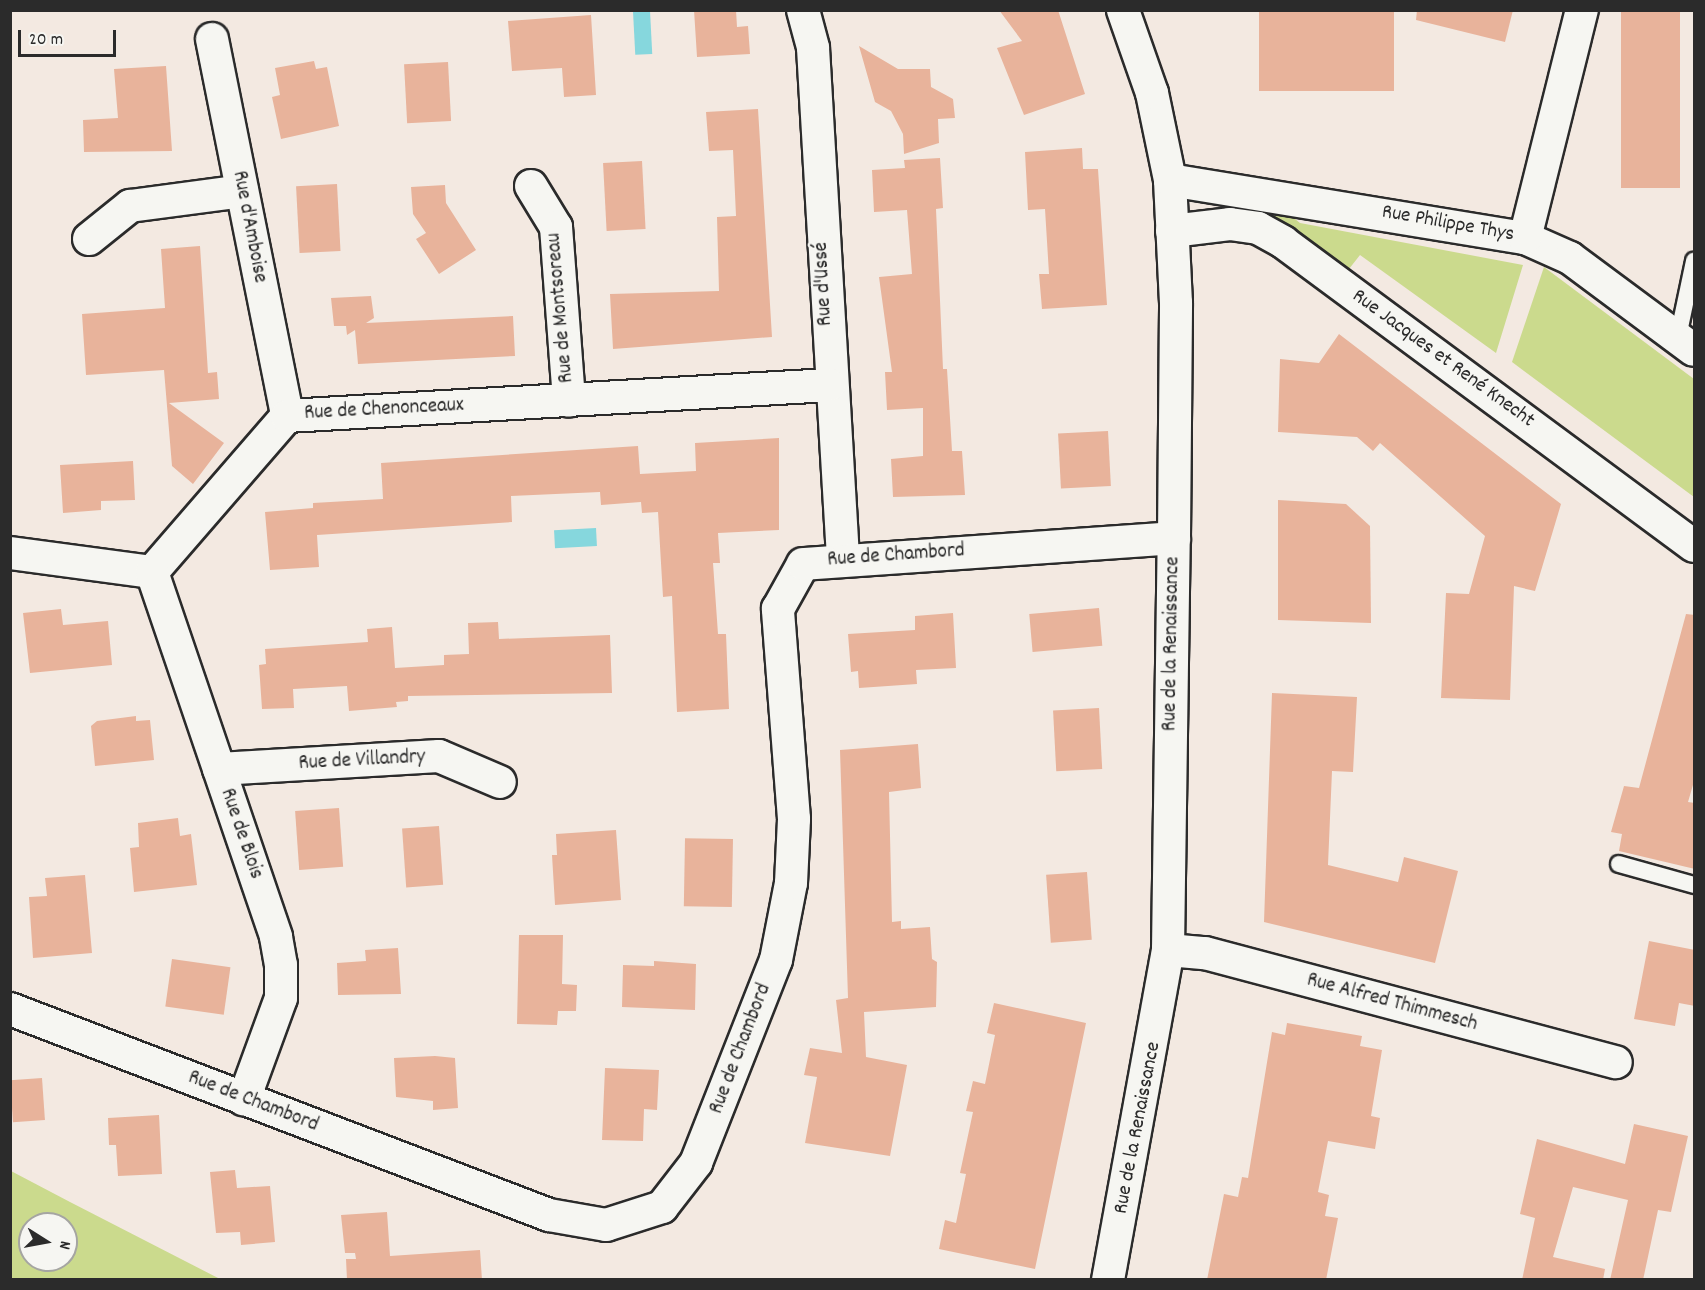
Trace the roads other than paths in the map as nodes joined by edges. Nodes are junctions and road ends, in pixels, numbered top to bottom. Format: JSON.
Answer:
{"nodes":[{"id":1,"x":803,"y":10,"type":"edge"},
{"id":2,"x":1123,"y":10,"type":"edge"},
{"id":3,"x":1582,"y":10,"type":"edge"},
{"id":4,"x":212,"y":39,"type":"dead end"},
{"id":5,"x":1170,"y":180,"type":"junction"},
{"id":6,"x":531,"y":186,"type":"dead end"},
{"id":7,"x":242,"y":191,"type":"junction"},
{"id":8,"x":1172,"y":231,"type":"junction"},
{"id":9,"x":1525,"y":238,"type":"junction"},
{"id":10,"x":89,"y":239,"type":"dead end"},
{"id":11,"x":1695,"y":261,"type":"edge"},
{"id":12,"x":1686,"y":344,"type":"edge"},
{"id":13,"x":829,"y":385,"type":"junction"},
{"id":14,"x":569,"y":401,"type":"junction"},
{"id":15,"x":287,"y":416,"type":"junction"},
{"id":16,"x":1174,"y":538,"type":"junction"},
{"id":17,"x":1695,"y":546,"type":"edge"},
{"id":18,"x":10,"y":553,"type":"edge"},
{"id":19,"x":843,"y":558,"type":"junction"},
{"id":20,"x":152,"y":572,"type":"junction"},
{"id":21,"x":219,"y":769,"type":"junction"},
{"id":22,"x":500,"y":782,"type":"dead end"},
{"id":23,"x":1619,"y":864,"type":"dead end"},
{"id":24,"x":1695,"y":885,"type":"edge"},
{"id":25,"x":1168,"y":950,"type":"junction"},
{"id":26,"x":10,"y":1009,"type":"edge"},
{"id":27,"x":1616,"y":1062,"type":"dead end"},
{"id":28,"x":244,"y":1099,"type":"junction"},
{"id":29,"x":1108,"y":1280,"type":"edge"}],
"edges":[{"from":1,"to":13,"type":"street","name":"Rue d'Ussé"},
{"from":2,"to":5,"type":"street","name":"Rue de la Renaissance"},
{"from":3,"to":9,"type":"street"},
{"from":4,"to":7,"type":"street","name":"Rue d'Amboise"},
{"from":5,"to":8,"type":"street","name":"Rue de la Renaissance"},
{"from":5,"to":9,"type":"street","name":"Rue Philippe Thys"},
{"from":6,"to":14,"type":"street","name":"Rue de Montsoreau"},
{"from":7,"to":10,"type":"street"},
{"from":7,"to":15,"type":"street","name":"Rue d'Amboise"},
{"from":8,"to":16,"type":"street","name":"Rue de la Renaissance"},
{"from":8,"to":17,"type":"street","name":"Rue Jacques et René Knecht"},
{"from":9,"to":12,"type":"street","name":"Rue Philippe Thys"},
{"from":11,"to":12,"type":"lane"},
{"from":13,"to":14,"type":"street","name":"Rue de Chenonceaux"},
{"from":13,"to":19,"type":"street","name":"Rue d'Ussé"},
{"from":14,"to":15,"type":"street","name":"Rue de Chenonceaux"},
{"from":15,"to":20,"type":"street","name":"Rue de Chenonceaux"},
{"from":16,"to":19,"type":"street","name":"Rue de Chambord"},
{"from":16,"to":25,"type":"street","name":"Rue de la Renaissance"},
{"from":18,"to":20,"type":"street"},
{"from":19,"to":28,"type":"street","name":"Rue de Chambord"},
{"from":20,"to":21,"type":"street","name":"Rue de Blois"},
{"from":21,"to":22,"type":"street","name":"Rue de Villandry"},
{"from":21,"to":28,"type":"street","name":"Rue de Blois"},
{"from":23,"to":24,"type":"lane"},
{"from":25,"to":27,"type":"street","name":"Rue Alfred Thimmesch"},
{"from":25,"to":29,"type":"street","name":"Rue de la Renaissance"},
{"from":26,"to":28,"type":"street","name":"Rue de Chambord"}]}
